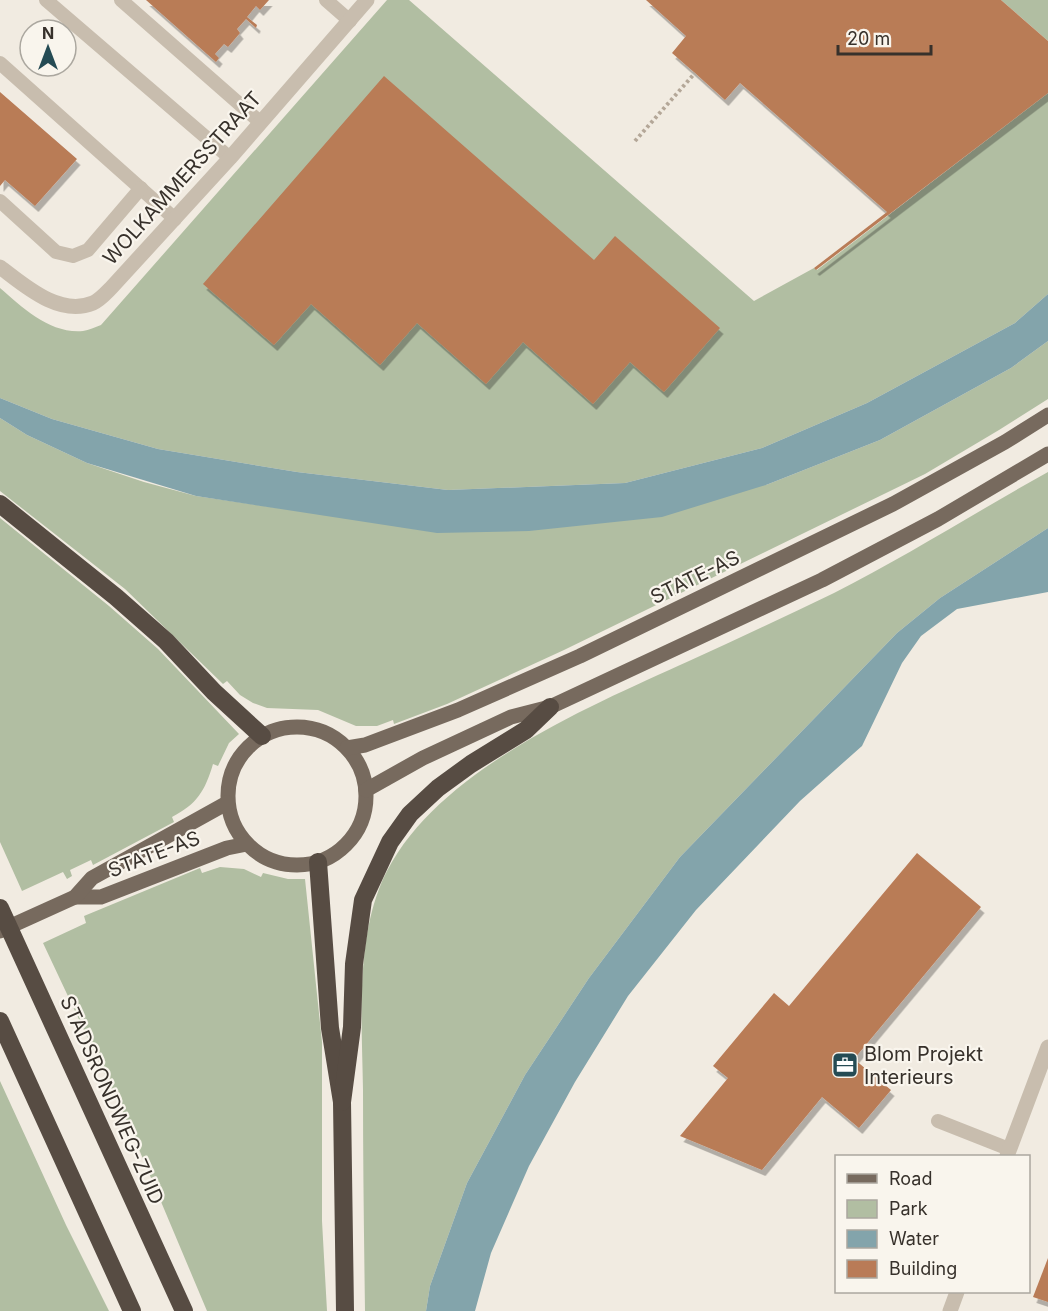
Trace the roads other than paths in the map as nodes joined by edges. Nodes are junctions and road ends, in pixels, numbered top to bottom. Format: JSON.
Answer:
{"nodes":[{"id":1,"x":46,"y":0,"type":"edge"},
{"id":2,"x":121,"y":0,"type":"edge"},
{"id":3,"x":326,"y":0,"type":"edge"},
{"id":4,"x":367,"y":0,"type":"edge"},
{"id":5,"x":350,"y":21,"type":"junction"},
{"id":6,"x":0,"y":63,"type":"edge"},
{"id":7,"x":260,"y":122,"type":"junction"},
{"id":8,"x":230,"y":158,"type":"junction"},
{"id":9,"x":141,"y":188,"type":"junction"},
{"id":10,"x":0,"y":201,"type":"edge"},
{"id":11,"x":175,"y":219,"type":"junction"},
{"id":12,"x":0,"y":267,"type":"edge"},
{"id":13,"x":1048,"y":415,"type":"edge"},
{"id":14,"x":1048,"y":454,"type":"edge"},
{"id":15,"x":0,"y":504,"type":"edge"},
{"id":16,"x":550,"y":707,"type":"junction"},
{"id":17,"x":262,"y":736,"type":"junction"},
{"id":18,"x":347,"y":748,"type":"junction"},
{"id":19,"x":366,"y":790,"type":"junction"},
{"id":20,"x":227,"y":802,"type":"junction"},
{"id":21,"x":246,"y":844,"type":"junction"},
{"id":22,"x":318,"y":862,"type":"junction"},
{"id":23,"x":75,"y":897,"type":"junction"},
{"id":24,"x":0,"y":908,"type":"edge"},
{"id":25,"x":0,"y":931,"type":"edge"},
{"id":26,"x":0,"y":1021,"type":"edge"},
{"id":27,"x":1048,"y":1047,"type":"edge"},
{"id":28,"x":342,"y":1102,"type":"junction"},
{"id":29,"x":938,"y":1122,"type":"dead end"},
{"id":30,"x":1008,"y":1153,"type":"edge"},
{"id":31,"x":957,"y":1293,"type":"edge"},
{"id":32,"x":132,"y":1311,"type":"edge"},
{"id":33,"x":184,"y":1311,"type":"edge"},
{"id":34,"x":345,"y":1311,"type":"edge"},
{"id":35,"x":950,"y":1311,"type":"edge"}],
"edges":[{"from":1,"to":8,"type":"lane"},
{"from":2,"to":7,"type":"lane"},
{"from":3,"to":5,"type":"lane"},
{"from":4,"to":5,"type":"street","name":"WOLKAMMERSSTRAAT"},
{"from":5,"to":7,"type":"street","name":"WOLKAMMERSSTRAAT"},
{"from":6,"to":9,"type":"lane"},
{"from":7,"to":8,"type":"street","name":"WOLKAMMERSSTRAAT"},
{"from":8,"to":11,"type":"street","name":"WOLKAMMERSSTRAAT"},
{"from":9,"to":10,"type":"lane"},
{"from":9,"to":11,"type":"lane"},
{"from":11,"to":12,"type":"street","name":"WOLKAMMERSSTRAAT"},
{"from":13,"to":18,"type":"main road","name":"STATE-AS"},
{"from":14,"to":16,"type":"main road"},
{"from":15,"to":17,"type":"highway"},
{"from":16,"to":19,"type":"main road"},
{"from":16,"to":28,"type":"highway"},
{"from":17,"to":18,"type":"main road"},
{"from":17,"to":20,"type":"main road"},
{"from":18,"to":19,"type":"main road"},
{"from":19,"to":22,"type":"main road"},
{"from":20,"to":21,"type":"main road"},
{"from":20,"to":23,"type":"main road","name":"STATE-AS"},
{"from":21,"to":22,"type":"main road"},
{"from":21,"to":23,"type":"main road","name":"STATE-AS"},
{"from":22,"to":28,"type":"highway"},
{"from":23,"to":25,"type":"main road","name":"STATE-AS"},
{"from":24,"to":33,"type":"highway","name":"STADSRONDWEG-ZUID"},
{"from":26,"to":32,"type":"highway"},
{"from":27,"to":30,"type":"street"},
{"from":28,"to":34,"type":"highway"},
{"from":29,"to":30,"type":"lane"},
{"from":31,"to":35,"type":"street"}]}
